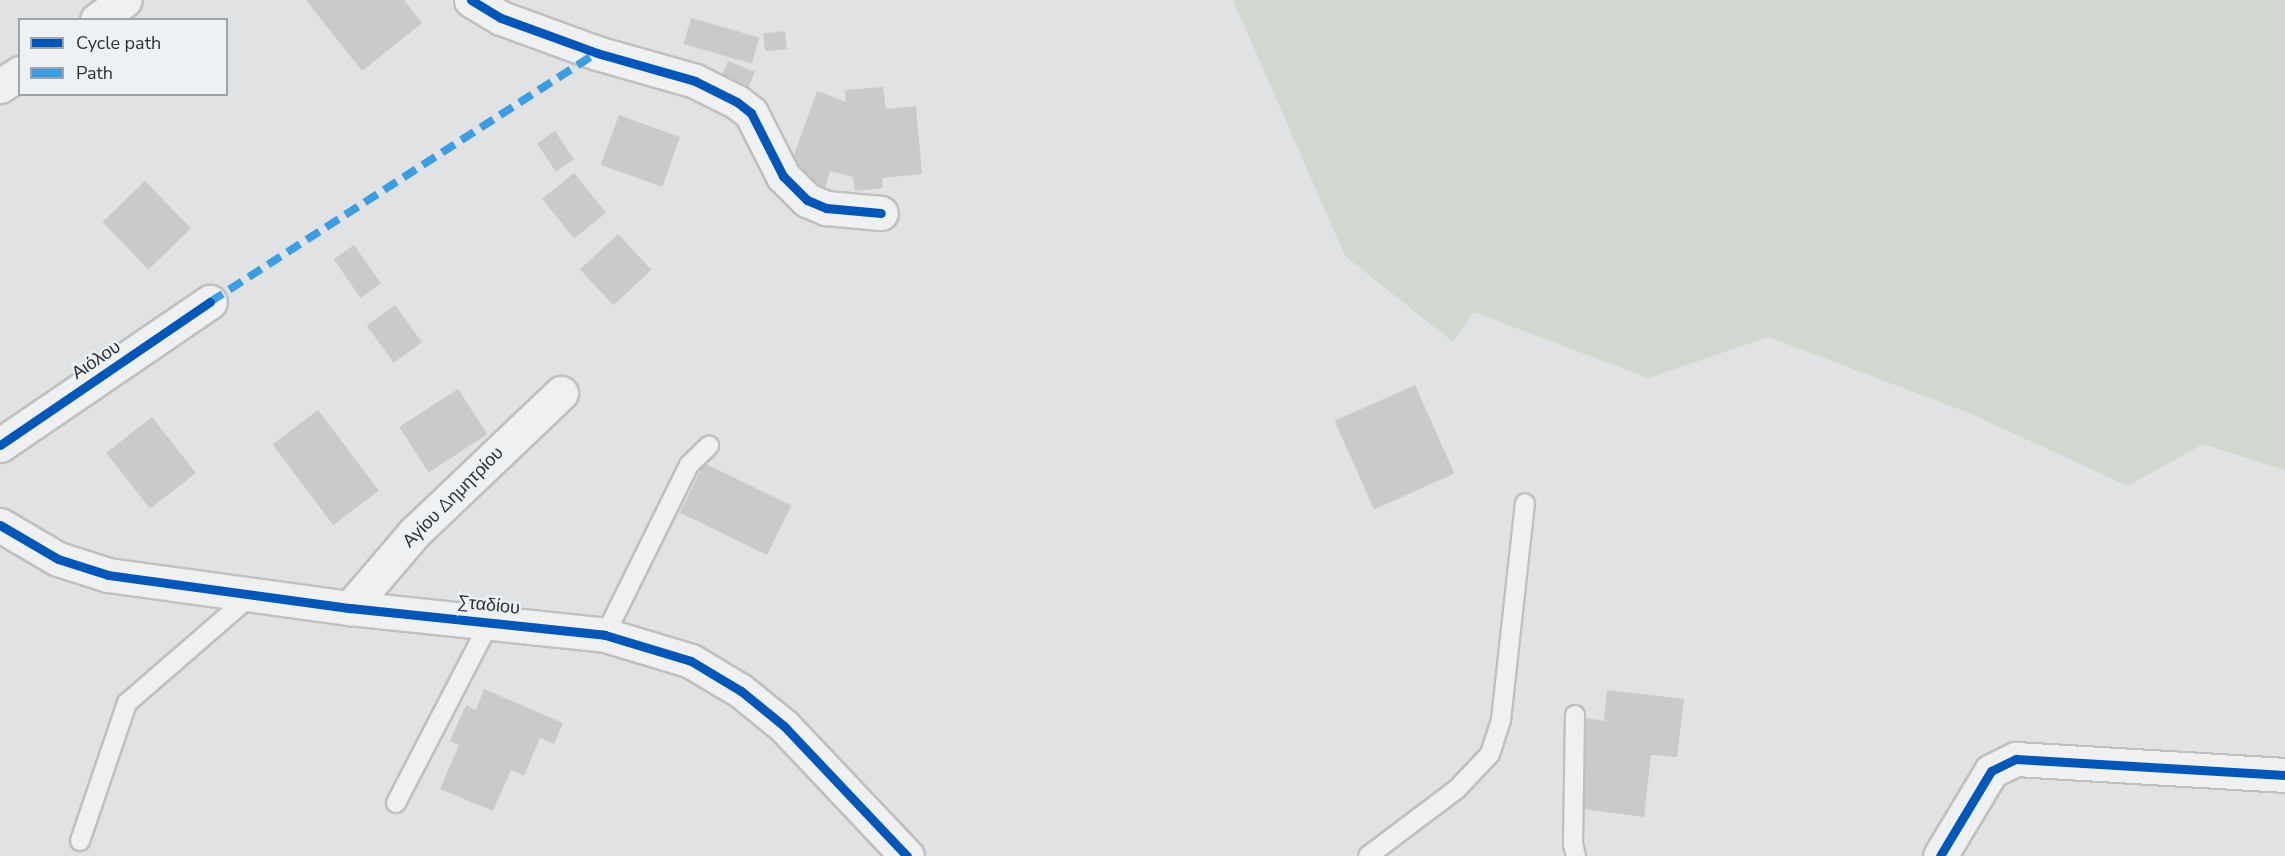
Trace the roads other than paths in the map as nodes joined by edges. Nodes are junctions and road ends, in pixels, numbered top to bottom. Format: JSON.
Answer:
{"nodes":[{"id":1,"x":125,"y":0,"type":"edge"},
{"id":2,"x":471,"y":0,"type":"edge"},
{"id":3,"x":100,"y":18,"type":"edge"},
{"id":4,"x":18,"y":74,"type":"edge"},
{"id":5,"x":0,"y":86,"type":"edge"},
{"id":6,"x":881,"y":213,"type":"dead end"},
{"id":7,"x":210,"y":302,"type":"dead end"},
{"id":8,"x":561,"y":393,"type":"dead end"},
{"id":9,"x":0,"y":445,"type":"edge"},
{"id":10,"x":709,"y":446,"type":"dead end"},
{"id":11,"x":1525,"y":503,"type":"dead end"},
{"id":12,"x":0,"y":525,"type":"edge"},
{"id":13,"x":254,"y":593,"type":"junction"},
{"id":14,"x":351,"y":608,"type":"junction"},
{"id":15,"x":490,"y":622,"type":"junction"},
{"id":16,"x":605,"y":635,"type":"junction"},
{"id":17,"x":1575,"y":715,"type":"dead end"},
{"id":18,"x":2285,"y":775,"type":"edge"},
{"id":19,"x":396,"y":803,"type":"dead end"},
{"id":20,"x":80,"y":841,"type":"dead end"},
{"id":21,"x":907,"y":856,"type":"edge"},
{"id":22,"x":1368,"y":856,"type":"edge"},
{"id":23,"x":1576,"y":856,"type":"edge"},
{"id":24,"x":1940,"y":856,"type":"edge"}],
"edges":[{"from":1,"to":3,"type":"street"},
{"from":2,"to":6,"type":"street"},
{"from":4,"to":5,"type":"street"},
{"from":7,"to":9,"type":"street","name":"Αιόλου"},
{"from":8,"to":14,"type":"street","name":"Αγίου Δημητρίου"},
{"from":10,"to":16,"type":"lane"},
{"from":11,"to":22,"type":"lane"},
{"from":12,"to":13,"type":"street","name":"Σταδίου"},
{"from":13,"to":14,"type":"street","name":"Σταδίου"},
{"from":13,"to":20,"type":"lane"},
{"from":14,"to":15,"type":"street","name":"Σταδίου"},
{"from":15,"to":16,"type":"street","name":"Σταδίου"},
{"from":15,"to":19,"type":"lane"},
{"from":16,"to":21,"type":"street","name":"Σταδίου"},
{"from":17,"to":23,"type":"lane"},
{"from":18,"to":24,"type":"street"}]}
